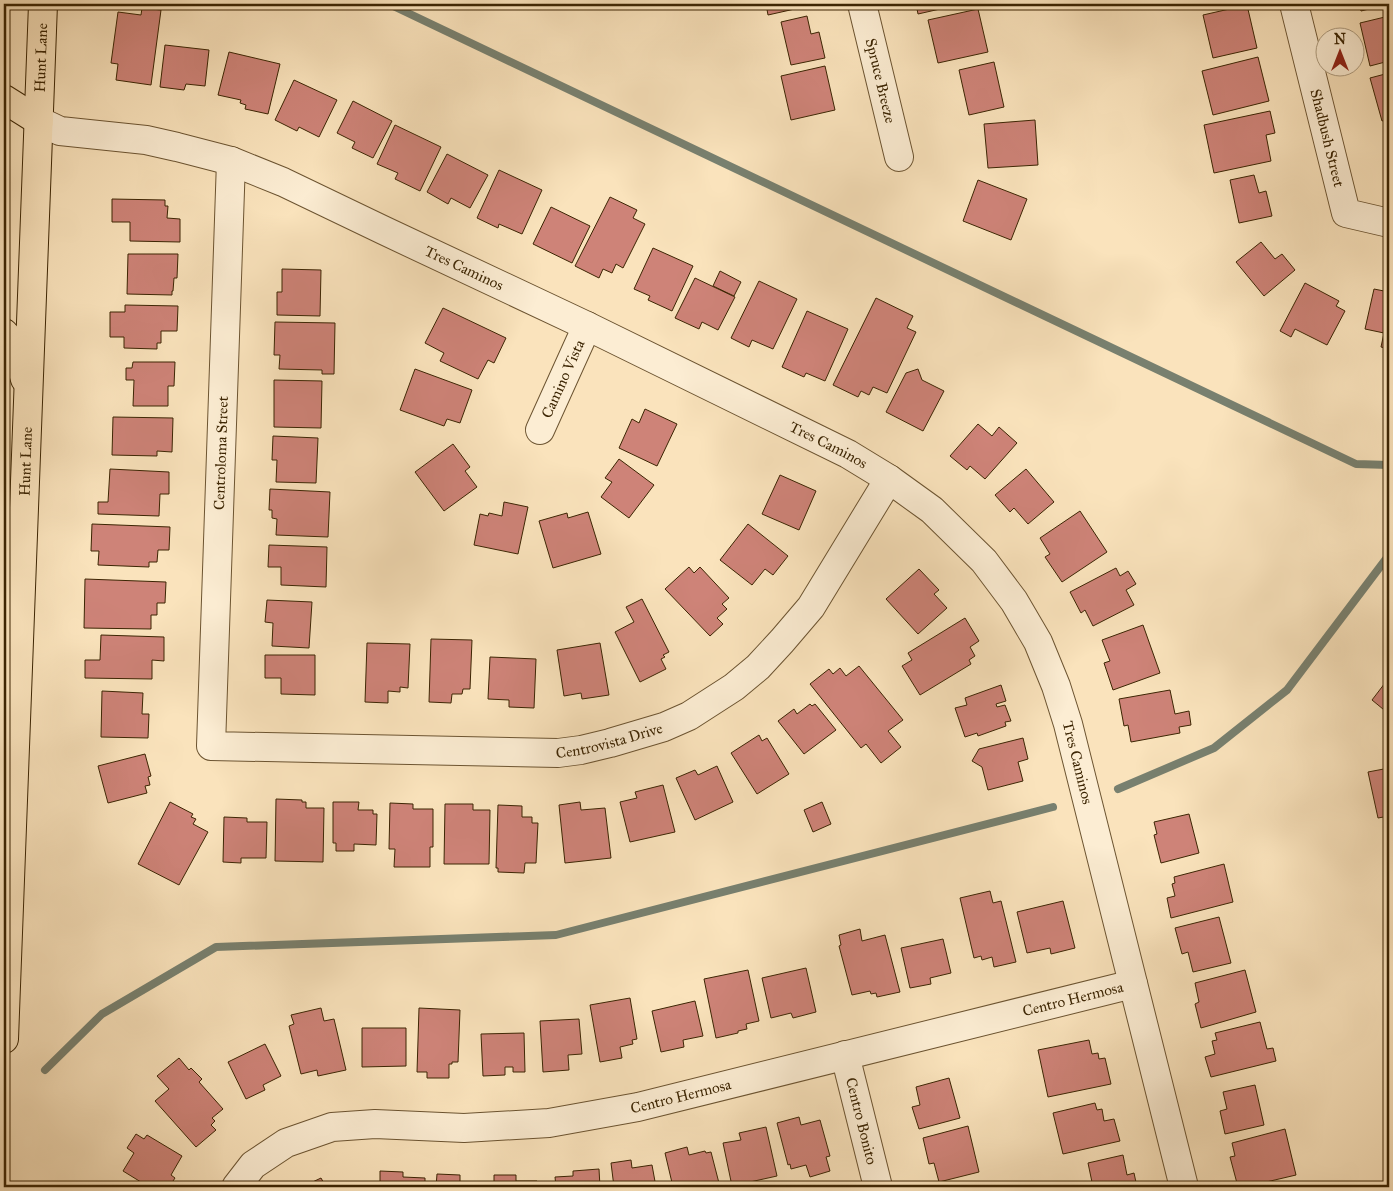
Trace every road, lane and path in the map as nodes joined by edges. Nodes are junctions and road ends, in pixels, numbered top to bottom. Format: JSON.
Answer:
{"nodes":[{"id":1,"x":43,"y":4,"type":"edge"},
{"id":2,"x":862,"y":4,"type":"edge"},
{"id":3,"x":1294,"y":4,"type":"edge"},
{"id":4,"x":4,"y":100,"type":"edge"},
{"id":5,"x":39,"y":121,"type":"junction"},
{"id":6,"x":899,"y":157,"type":"dead end"},
{"id":7,"x":231,"y":161,"type":"junction"},
{"id":8,"x":1389,"y":223,"type":"edge"},
{"id":9,"x":586,"y":326,"type":"junction"},
{"id":10,"x":4,"y":333,"type":"edge"},
{"id":11,"x":28,"y":387,"type":"junction"},
{"id":12,"x":540,"y":430,"type":"dead end"},
{"id":13,"x":889,"y":479,"type":"junction"},
{"id":14,"x":211,"y":746,"type":"joint"},
{"id":15,"x":1133,"y":984,"type":"junction"},
{"id":16,"x":4,"y":1039,"type":"edge"},
{"id":17,"x":845,"y":1055,"type":"junction"},
{"id":18,"x":236,"y":1187,"type":"edge"},
{"id":19,"x":878,"y":1187,"type":"edge"},
{"id":20,"x":1184,"y":1187,"type":"edge"}],
"edges":[{"from":1,"to":5,"type":"main road","name":"Hunt Lane"},
{"from":2,"to":6,"type":"street","name":"Spruce Breeze"},
{"from":3,"to":8,"type":"street","name":"Shadbush Street"},
{"from":4,"to":5,"type":"main road"},
{"from":5,"to":7,"type":"street","name":"Tres Caminos"},
{"from":5,"to":11,"type":"main road","name":"Hunt Lane"},
{"from":7,"to":9,"type":"street","name":"Tres Caminos"},
{"from":7,"to":14,"type":"street","name":"Centroloma Street"},
{"from":9,"to":12,"type":"street","name":"Camino Vista"},
{"from":9,"to":13,"type":"street","name":"Tres Caminos"},
{"from":10,"to":11,"type":"main road"},
{"from":11,"to":16,"type":"main road","name":"Hunt Lane"},
{"from":13,"to":14,"type":"street","name":"Centrovista Drive"},
{"from":13,"to":15,"type":"street","name":"Tres Caminos"},
{"from":15,"to":17,"type":"street","name":"Centro Hermosa"},
{"from":15,"to":20,"type":"street","name":"Tres Caminos"},
{"from":17,"to":18,"type":"street","name":"Centro Hermosa"},
{"from":17,"to":19,"type":"street","name":"Centro Bonito"}]}
